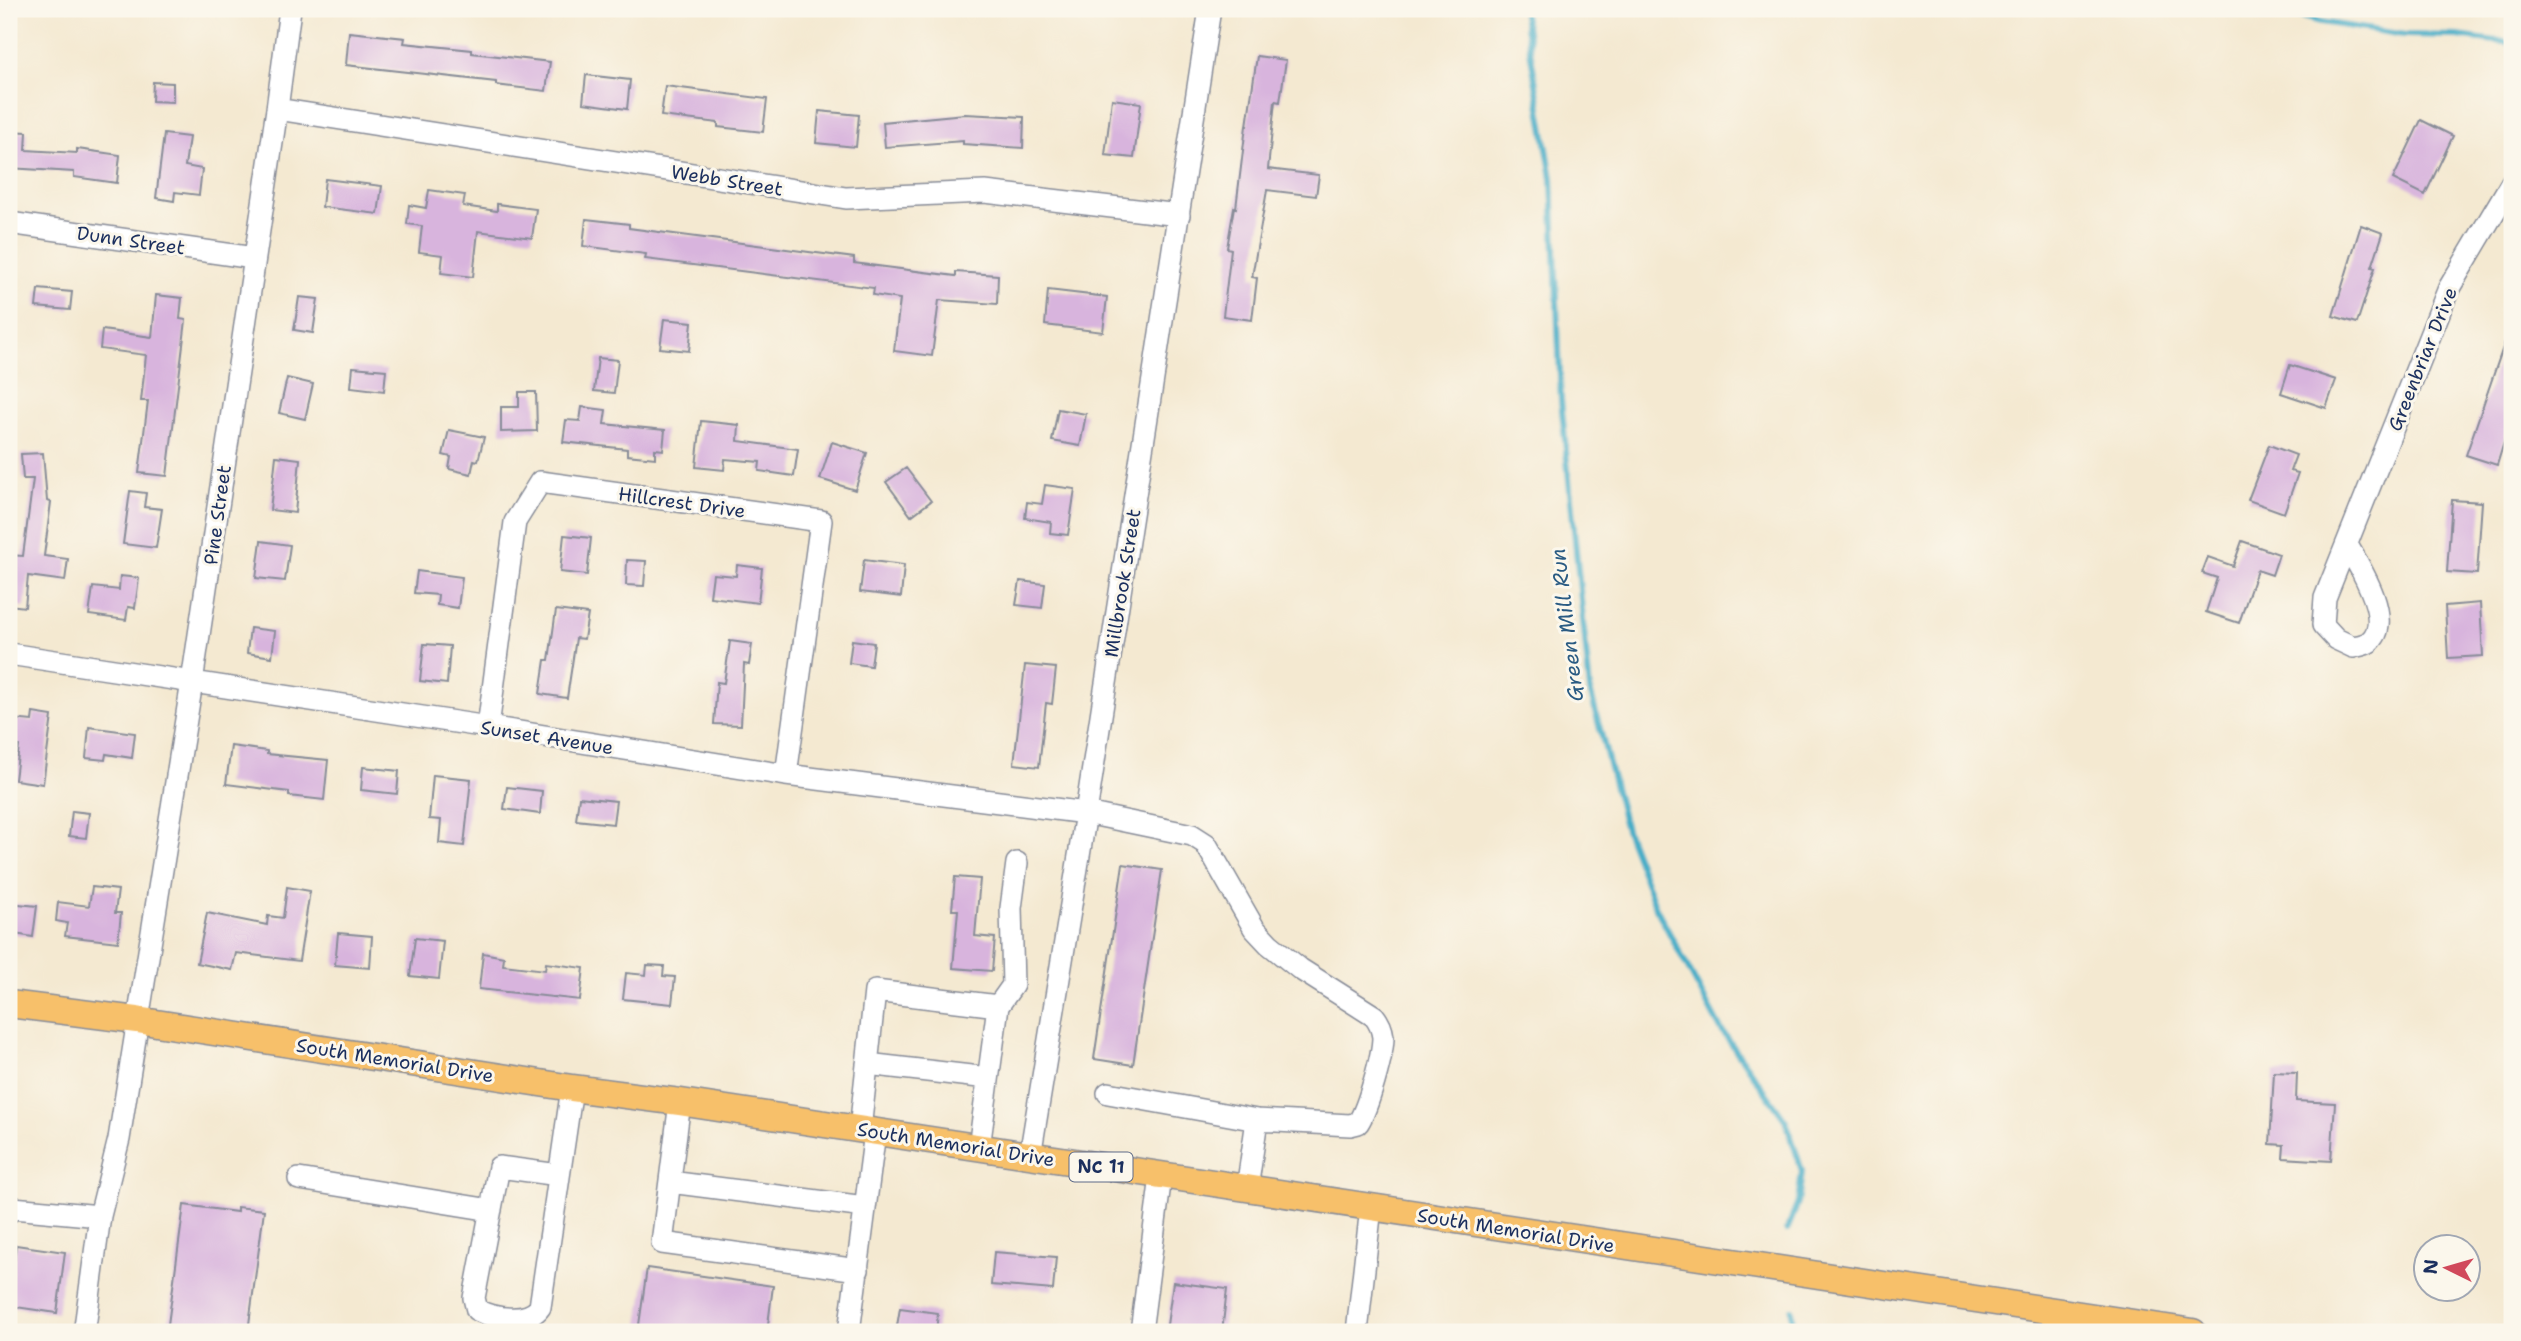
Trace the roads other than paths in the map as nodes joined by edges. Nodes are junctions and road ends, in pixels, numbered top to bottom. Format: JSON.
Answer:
{"nodes":[{"id":1,"x":290,"y":9,"type":"edge"},
{"id":2,"x":1210,"y":9,"type":"edge"},
{"id":3,"x":277,"y":109,"type":"junction"},
{"id":4,"x":2512,"y":182,"type":"edge"},
{"id":5,"x":1179,"y":215,"type":"junction"},
{"id":6,"x":9,"y":223,"type":"edge"},
{"id":7,"x":254,"y":258,"type":"junction"},
{"id":8,"x":2347,"y":545,"type":"dead end"},
{"id":9,"x":9,"y":654,"type":"edge"},
{"id":10,"x":192,"y":682,"type":"junction"},
{"id":11,"x":488,"y":727,"type":"junction"},
{"id":12,"x":786,"y":775,"type":"junction"},
{"id":13,"x":1086,"y":813,"type":"junction"},
{"id":14,"x":1017,"y":863,"type":"dead end"},
{"id":15,"x":9,"y":1004,"type":"edge"},
{"id":16,"x":998,"y":1006,"type":"junction"},
{"id":17,"x":136,"y":1020,"type":"junction"},
{"id":18,"x":867,"y":1064,"type":"junction"},
{"id":19,"x":988,"y":1078,"type":"junction"},
{"id":20,"x":572,"y":1088,"type":"junction"},
{"id":21,"x":1108,"y":1093,"type":"dead end"},
{"id":22,"x":680,"y":1102,"type":"junction"},
{"id":23,"x":1258,"y":1120,"type":"junction"},
{"id":24,"x":868,"y":1131,"type":"junction"},
{"id":25,"x":979,"y":1148,"type":"junction"},
{"id":26,"x":1030,"y":1156,"type":"junction"},
{"id":27,"x":559,"y":1175,"type":"junction"},
{"id":28,"x":1161,"y":1175,"type":"junction"},
{"id":29,"x":299,"y":1179,"type":"dead end"},
{"id":30,"x":670,"y":1182,"type":"junction"},
{"id":31,"x":1247,"y":1189,"type":"junction"},
{"id":32,"x":866,"y":1207,"type":"junction"},
{"id":33,"x":1370,"y":1207,"type":"junction"},
{"id":34,"x":491,"y":1210,"type":"junction"},
{"id":35,"x":9,"y":1212,"type":"edge"},
{"id":36,"x":100,"y":1216,"type":"junction"},
{"id":37,"x":858,"y":1270,"type":"junction"},
{"id":38,"x":81,"y":1332,"type":"edge"},
{"id":39,"x":849,"y":1332,"type":"edge"},
{"id":40,"x":1141,"y":1332,"type":"edge"},
{"id":41,"x":1356,"y":1332,"type":"edge"},
{"id":42,"x":2193,"y":1332,"type":"edge"}],
"edges":[{"from":1,"to":3,"type":"street","name":"Pine Street"},
{"from":2,"to":5,"type":"street","name":"Millbrook Street"},
{"from":3,"to":5,"type":"street","name":"Webb Street"},
{"from":3,"to":7,"type":"street","name":"Pine Street"},
{"from":4,"to":8,"type":"street","name":"Greenbriar Drive"},
{"from":5,"to":13,"type":"street","name":"Millbrook Street"},
{"from":6,"to":7,"type":"street","name":"Dunn Street"},
{"from":7,"to":10,"type":"street","name":"Pine Street"},
{"from":9,"to":10,"type":"street","name":"Sunset Avenue"},
{"from":10,"to":11,"type":"street","name":"Sunset Avenue"},
{"from":10,"to":17,"type":"street","name":"Pine Street"},
{"from":11,"to":12,"type":"street","name":"Sunset Avenue"},
{"from":11,"to":12,"type":"street","name":"Hillcrest Drive"},
{"from":12,"to":13,"type":"street","name":"Sunset Avenue"},
{"from":13,"to":23,"type":"street","name":"Sunset Avenue"},
{"from":13,"to":26,"type":"street","name":"Millbrook Street"},
{"from":14,"to":16,"type":"street"},
{"from":15,"to":17,"type":"main road","name":"South Memorial Drive","number":"NC 11"},
{"from":16,"to":18,"type":"street"},
{"from":16,"to":19,"type":"street"},
{"from":17,"to":20,"type":"main road","name":"South Memorial Drive","number":"NC 11"},
{"from":17,"to":36,"type":"street","name":"Pine Street"},
{"from":18,"to":19,"type":"street"},
{"from":18,"to":24,"type":"street"},
{"from":19,"to":25,"type":"street"},
{"from":20,"to":22,"type":"main road","name":"South Memorial Drive","number":"NC 11"},
{"from":20,"to":27,"type":"street"},
{"from":21,"to":23,"type":"street"},
{"from":22,"to":24,"type":"main road","name":"South Memorial Drive","number":"NC 11"},
{"from":22,"to":30,"type":"street"},
{"from":23,"to":31,"type":"street"},
{"from":24,"to":25,"type":"main road","name":"South Memorial Drive","number":"NC 11"},
{"from":24,"to":32,"type":"street"},
{"from":25,"to":26,"type":"main road","name":"South Memorial Drive","number":"NC 11"},
{"from":26,"to":28,"type":"main road","name":"South Memorial Drive","number":"NC 11"},
{"from":27,"to":34,"type":"street"},
{"from":27,"to":34,"type":"street"},
{"from":28,"to":31,"type":"main road","name":"South Memorial Drive","number":"NC 11"},
{"from":28,"to":40,"type":"street"},
{"from":29,"to":34,"type":"street"},
{"from":30,"to":32,"type":"street"},
{"from":30,"to":37,"type":"street"},
{"from":31,"to":33,"type":"main road","name":"South Memorial Drive","number":"NC 11"},
{"from":32,"to":37,"type":"street"},
{"from":33,"to":41,"type":"street"},
{"from":33,"to":42,"type":"main road","name":"South Memorial Drive","number":"NC 11"},
{"from":35,"to":36,"type":"street"},
{"from":36,"to":38,"type":"street","name":"Pine Street"},
{"from":37,"to":39,"type":"street"}]}
